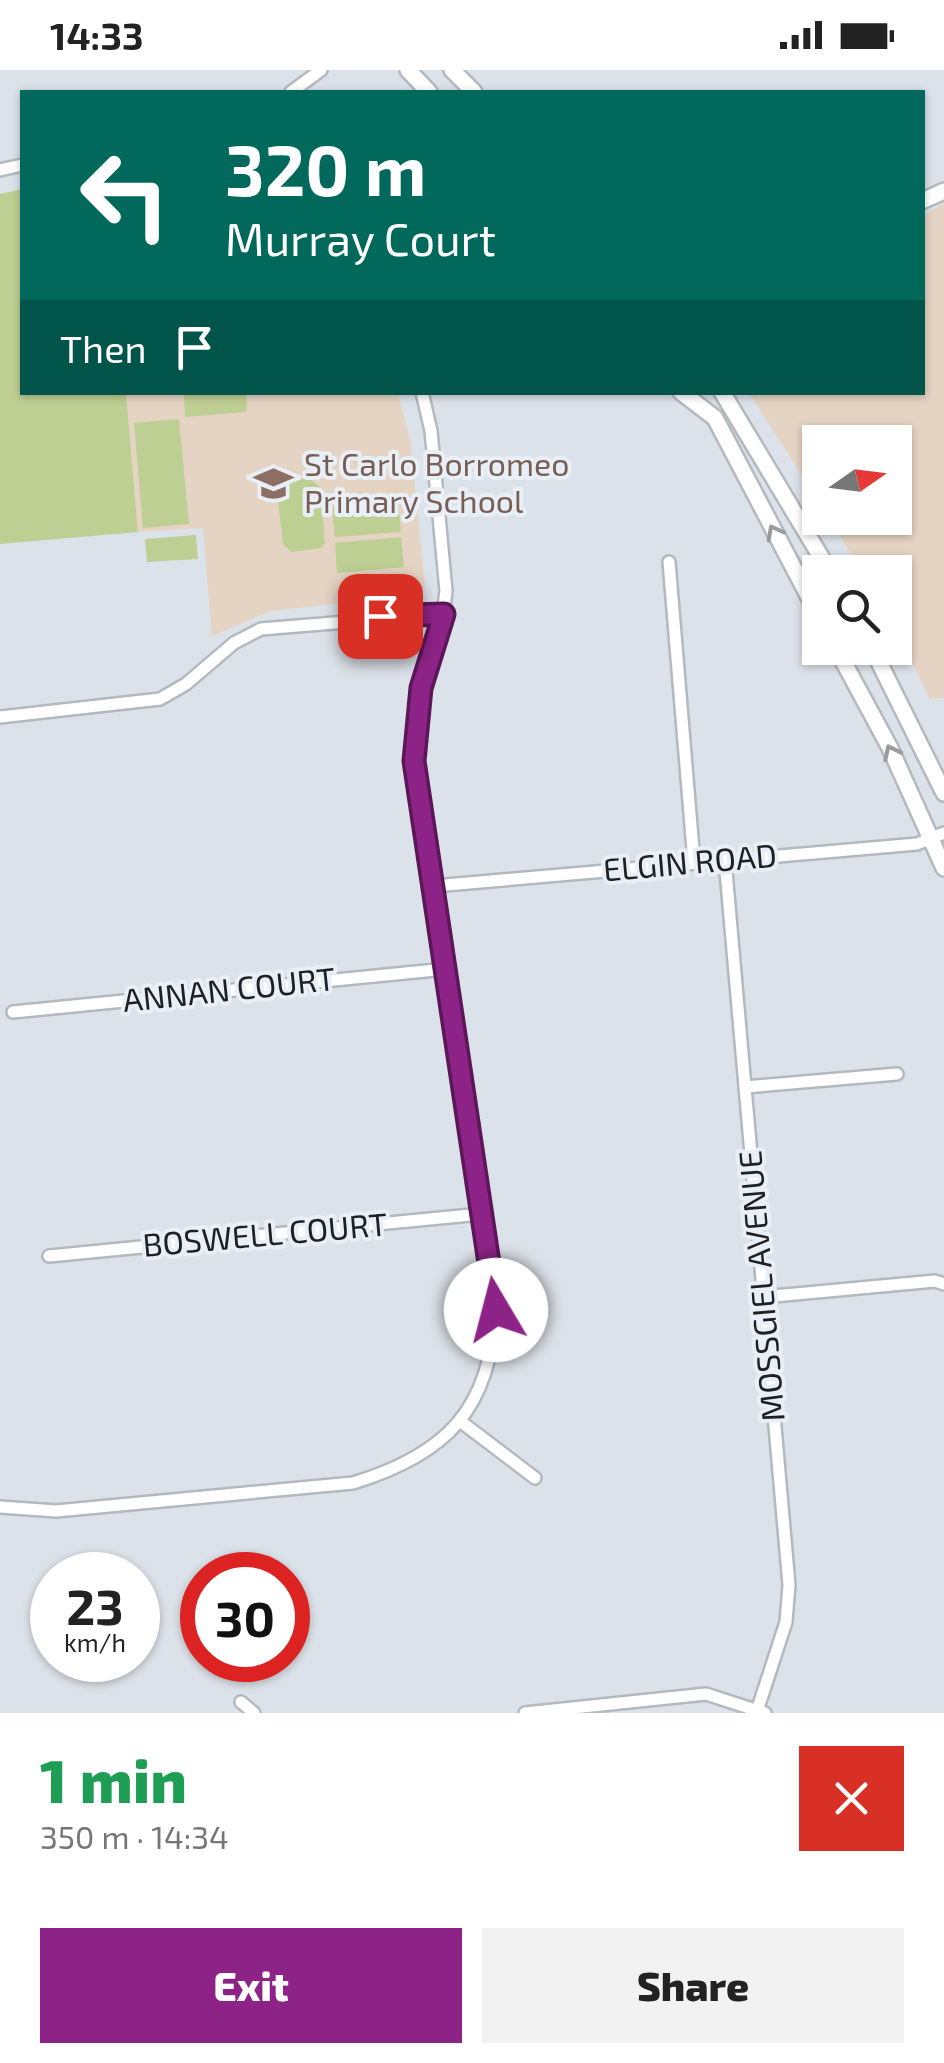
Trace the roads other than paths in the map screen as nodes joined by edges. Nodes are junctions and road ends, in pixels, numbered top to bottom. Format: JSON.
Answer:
{"nodes":[{"id":1,"x":321,"y":70,"type":"edge"},
{"id":2,"x":408,"y":70,"type":"edge"},
{"id":3,"x":452,"y":70,"type":"edge"},
{"id":4,"x":294,"y":90,"type":"edge"},
{"id":5,"x":428,"y":90,"type":"edge"},
{"id":6,"x":472,"y":90,"type":"edge"},
{"id":7,"x":423,"y":395,"type":"edge"},
{"id":8,"x":685,"y":395,"type":"edge"},
{"id":9,"x":724,"y":395,"type":"edge"},
{"id":10,"x":820,"y":555,"type":"edge"},
{"id":11,"x":669,"y":562,"type":"dead end"},
{"id":12,"x":802,"y":584,"type":"edge"},
{"id":13,"x":444,"y":614,"type":"junction"},
{"id":14,"x":845,"y":665,"type":"edge"},
{"id":15,"x":880,"y":665,"type":"edge"},
{"id":16,"x":0,"y":717,"type":"edge"},
{"id":17,"x":944,"y":792,"type":"edge"},
{"id":18,"x":938,"y":837,"type":"edge"},
{"id":19,"x":724,"y":860,"type":"junction"},
{"id":20,"x":694,"y":862,"type":"junction"},
{"id":21,"x":944,"y":868,"type":"edge"},
{"id":22,"x":434,"y":886,"type":"junction"},
{"id":23,"x":446,"y":969,"type":"junction"},
{"id":24,"x":13,"y":1012,"type":"dead end"},
{"id":25,"x":897,"y":1074,"type":"dead end"},
{"id":26,"x":745,"y":1087,"type":"junction"},
{"id":27,"x":481,"y":1214,"type":"junction"},
{"id":28,"x":49,"y":1256,"type":"dead end"},
{"id":29,"x":944,"y":1284,"type":"edge"},
{"id":30,"x":763,"y":1296,"type":"junction"},
{"id":31,"x":460,"y":1421,"type":"junction"},
{"id":32,"x":535,"y":1478,"type":"dead end"},
{"id":33,"x":0,"y":1508,"type":"edge"},
{"id":34,"x":242,"y":1702,"type":"dead end"},
{"id":35,"x":761,"y":1711,"type":"edge"},
{"id":36,"x":254,"y":1713,"type":"edge"},
{"id":37,"x":524,"y":1713,"type":"edge"}],
"edges":[{"from":1,"to":4,"type":"street"},
{"from":2,"to":5,"type":"street"},
{"from":3,"to":6,"type":"street"},
{"from":7,"to":13,"type":"street"},
{"from":12,"to":8,"type":"street","one_way":true},
{"from":9,"to":10,"type":"street"},
{"from":11,"to":20,"type":"street"},
{"from":13,"to":16,"type":"street"},
{"from":13,"to":22,"type":"street"},
{"from":18,"to":14,"type":"street","one_way":true},
{"from":15,"to":17,"type":"street"},
{"from":18,"to":19,"type":"street","name":"ELGIN ROAD"},
{"from":18,"to":21,"type":"street"},
{"from":19,"to":20,"type":"street","name":"ELGIN ROAD"},
{"from":19,"to":26,"type":"street","name":"MOSSGIEL AVENUE"},
{"from":20,"to":22,"type":"street","name":"ELGIN ROAD"},
{"from":22,"to":23,"type":"street"},
{"from":23,"to":24,"type":"street","name":"ANNAN COURT"},
{"from":23,"to":27,"type":"street"},
{"from":25,"to":26,"type":"street"},
{"from":26,"to":30,"type":"street","name":"MOSSGIEL AVENUE"},
{"from":27,"to":28,"type":"street","name":"BOSWELL COURT"},
{"from":27,"to":31,"type":"street"},
{"from":29,"to":30,"type":"street"},
{"from":30,"to":35,"type":"street","name":"MOSSGIEL AVENUE"},
{"from":31,"to":32,"type":"street"},
{"from":31,"to":33,"type":"street"},
{"from":34,"to":36,"type":"street"},
{"from":35,"to":37,"type":"street"}]}
